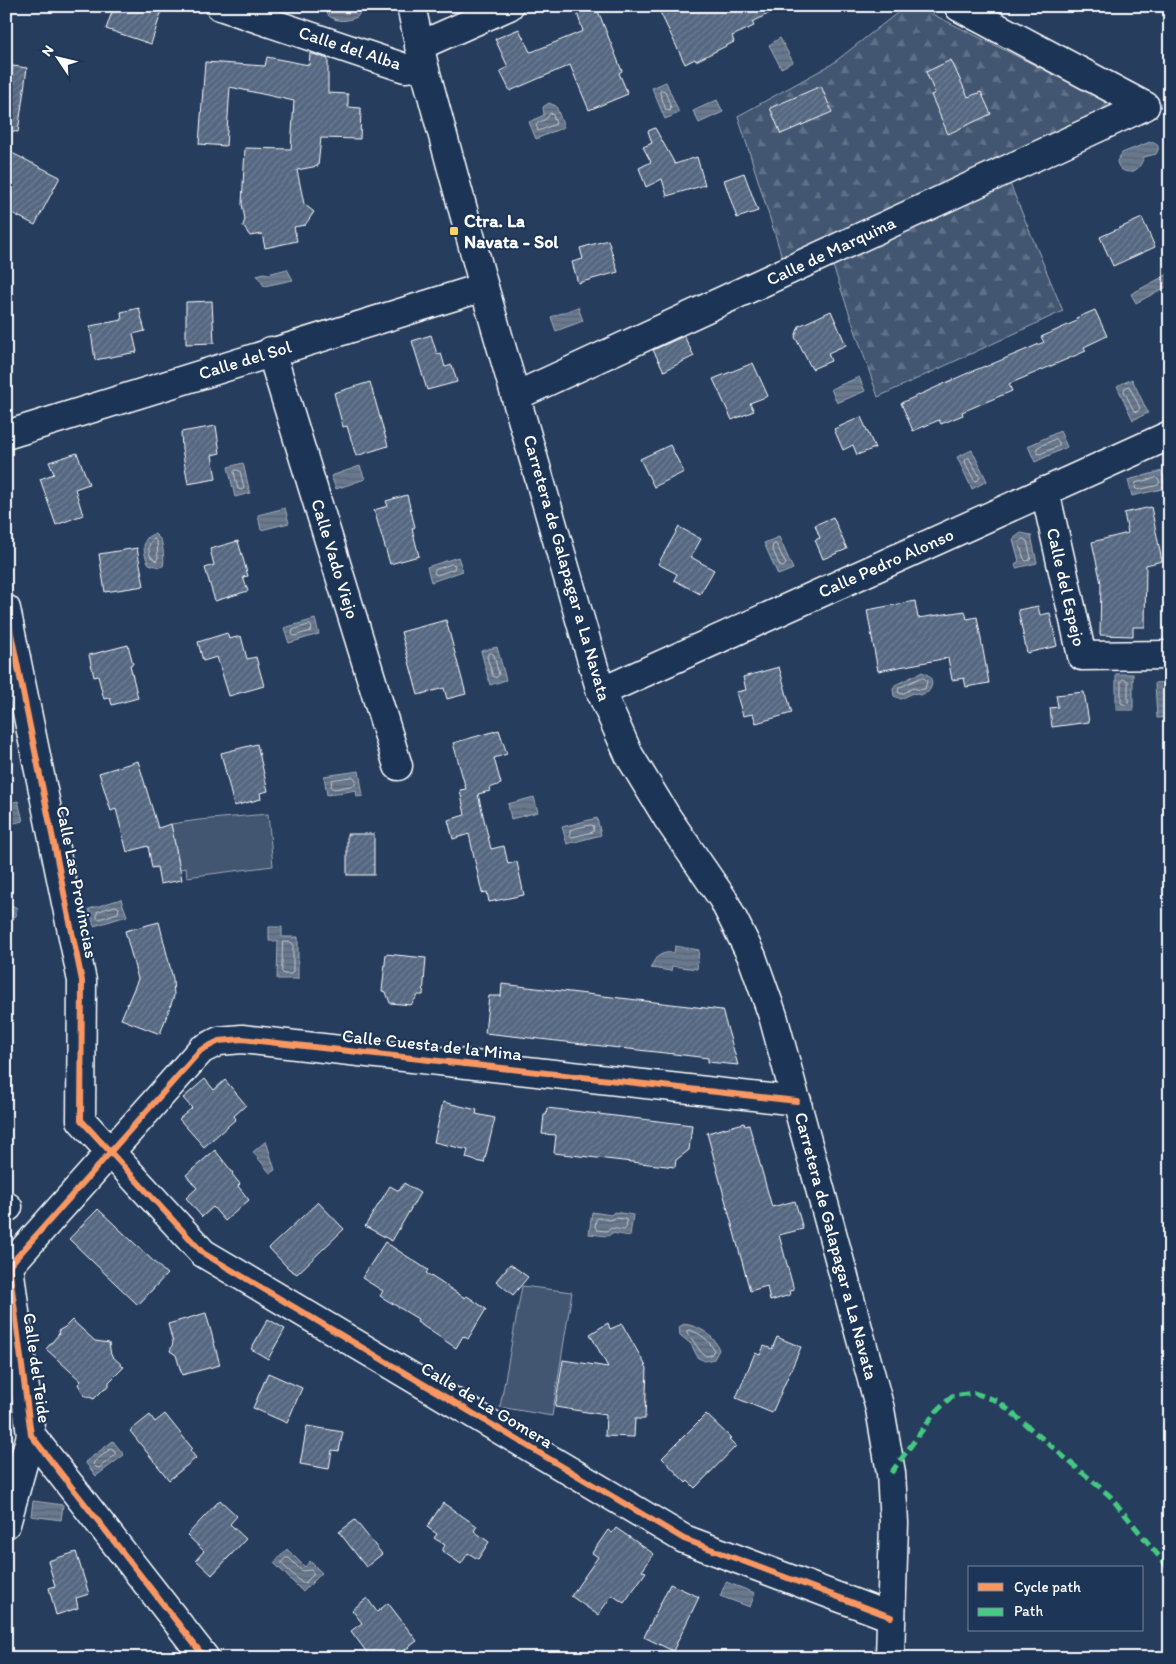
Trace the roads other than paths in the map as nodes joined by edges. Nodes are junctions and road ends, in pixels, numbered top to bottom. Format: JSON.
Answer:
{"nodes":[{"id":1,"x":220,"y":6,"type":"edge"},
{"id":2,"x":411,"y":6,"type":"edge"},
{"id":3,"x":509,"y":6,"type":"edge"},
{"id":4,"x":959,"y":7,"type":"edge"},
{"id":5,"x":422,"y":56,"type":"junction"},
{"id":6,"x":484,"y":287,"type":"junction"},
{"id":7,"x":272,"y":352,"type":"junction"},
{"id":8,"x":516,"y":396,"type":"junction"},
{"id":9,"x":1170,"y":434,"type":"edge"},
{"id":10,"x":6,"y":435,"type":"edge"},
{"id":11,"x":1044,"y":491,"type":"junction"},
{"id":12,"x":6,"y":609,"type":"edge"},
{"id":13,"x":1170,"y":656,"type":"edge"},
{"id":14,"x":602,"y":692,"type":"junction"},
{"id":15,"x":398,"y":766,"type":"dead end"},
{"id":16,"x":797,"y":1101,"type":"junction"},
{"id":17,"x":110,"y":1152,"type":"junction"},
{"id":18,"x":31,"y":1435,"type":"junction"},
{"id":19,"x":66,"y":1480,"type":"junction"},
{"id":20,"x":16,"y":1491,"type":"junction"},
{"id":21,"x":6,"y":1524,"type":"edge"},
{"id":22,"x":891,"y":1617,"type":"junction"},
{"id":23,"x":205,"y":1658,"type":"edge"},
{"id":24,"x":890,"y":1658,"type":"edge"}],
"edges":[{"from":1,"to":5,"type":"street","name":"Calle del Alba"},
{"from":2,"to":5,"type":"street","name":"Carretera de Galapagar a La Navata"},
{"from":3,"to":5,"type":"street"},
{"from":4,"to":8,"type":"street","name":"Calle de Marquina"},
{"from":5,"to":6,"type":"street","name":"Carretera de Galapagar a La Navata"},
{"from":6,"to":7,"type":"street","name":"Calle del Sol"},
{"from":6,"to":8,"type":"street","name":"Carretera de Galapagar a La Navata"},
{"from":7,"to":10,"type":"street","name":"Calle del Sol"},
{"from":7,"to":15,"type":"street","name":"Calle Vado Viejo"},
{"from":8,"to":14,"type":"street","name":"Carretera de Galapagar a La Navata"},
{"from":9,"to":11,"type":"street","name":"Calle Pedro Alonso"},
{"from":11,"to":13,"type":"street","name":"Calle del Espejo"},
{"from":11,"to":14,"type":"street","name":"Calle Pedro Alonso"},
{"from":12,"to":17,"type":"street","name":"Calle Las Provincias"},
{"from":14,"to":16,"type":"street","name":"Carretera de Galapagar a La Navata"},
{"from":16,"to":17,"type":"street","name":"Calle Cuesta de la Mina"},
{"from":16,"to":22,"type":"street","name":"Carretera de Galapagar a La Navata"},
{"from":17,"to":18,"type":"street","name":"Calle del Teide"},
{"from":17,"to":22,"type":"street","name":"Calle de La Gomera"},
{"from":18,"to":19,"type":"street","name":"Calle del Teide"},
{"from":18,"to":20,"type":"street"},
{"from":19,"to":20,"type":"street"},
{"from":19,"to":23,"type":"street","name":"Calle del Teide"},
{"from":20,"to":21,"type":"street"},
{"from":22,"to":24,"type":"street","name":"Carretera de Galapagar a La Navata"}]}
